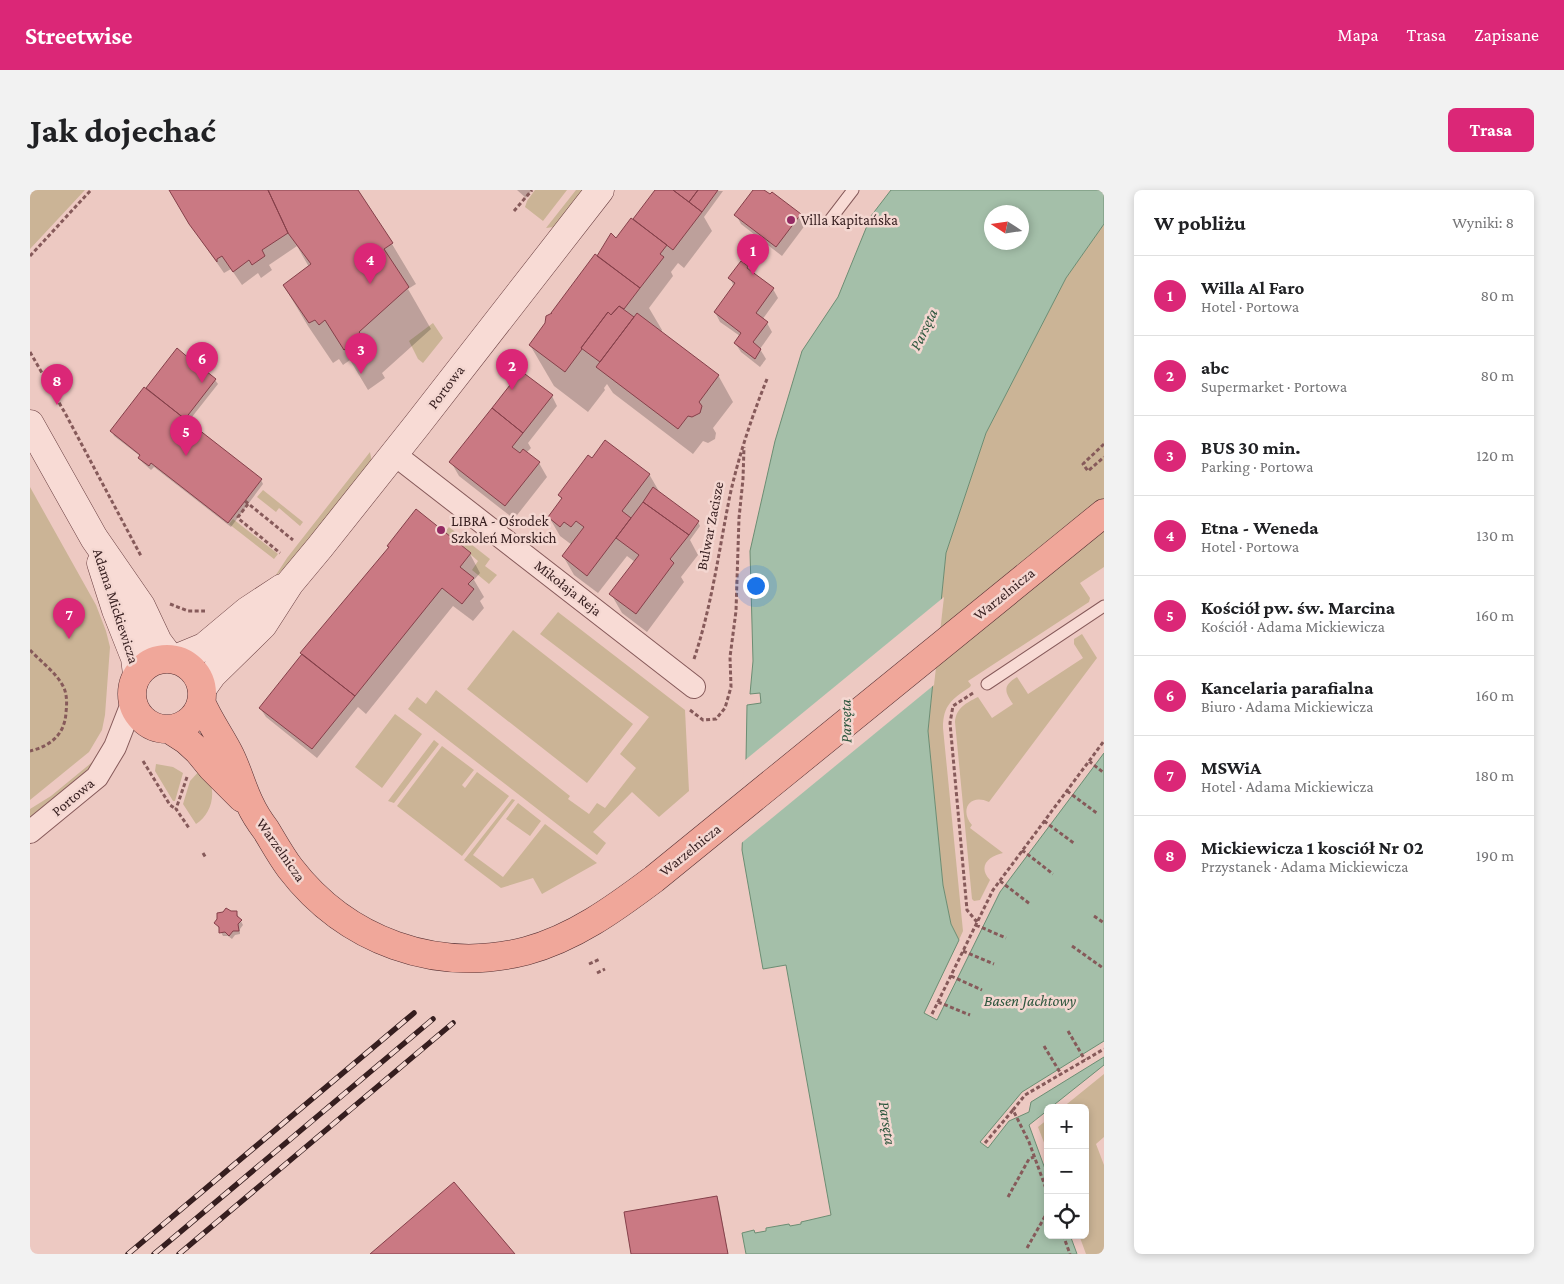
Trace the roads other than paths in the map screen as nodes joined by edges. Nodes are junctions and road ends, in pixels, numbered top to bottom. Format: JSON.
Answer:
{"nodes":[{"id":1,"x":600,"y":190,"type":"edge"},
{"id":2,"x":854,"y":190,"type":"edge"},
{"id":3,"x":830,"y":220,"type":"dead end"},
{"id":4,"x":30,"y":424,"type":"edge"},
{"id":5,"x":394,"y":454,"type":"junction"},
{"id":6,"x":1104,"y":513,"type":"edge"},
{"id":7,"x":94,"y":538,"type":"junction"},
{"id":8,"x":290,"y":583,"type":"junction"},
{"id":9,"x":1104,"y":606,"type":"edge"},
{"id":10,"x":173,"y":658,"type":"junction"},
{"id":11,"x":137,"y":674,"type":"junction"},
{"id":12,"x":691,"y":684,"type":"road end"},
{"id":13,"x":987,"y":684,"type":"road end"},
{"id":14,"x":202,"y":695,"type":"junction"},
{"id":15,"x":133,"y":702,"type":"junction"},
{"id":16,"x":169,"y":729,"type":"junction"},
{"id":17,"x":250,"y":806,"type":"junction"},
{"id":18,"x":30,"y":832,"type":"edge"}],
"edges":[{"from":1,"to":5,"type":"street","name":"Portowa"},
{"from":2,"to":3,"type":"lane"},
{"from":4,"to":7,"type":"street","name":"Adama Mickiewicza"},
{"from":5,"to":8,"type":"street","name":"Portowa"},
{"from":5,"to":12,"type":"street","name":"Mikołaja Reja"},
{"from":6,"to":17,"type":"main road","name":"Warzelnicza"},
{"from":7,"to":10,"type":"street","name":"Adama Mickiewicza"},
{"from":7,"to":11,"type":"street","name":"Adama Mickiewicza"},
{"from":8,"to":10,"type":"street","name":"Portowa"},
{"from":8,"to":14,"type":"street","name":"Portowa"},
{"from":9,"to":13,"type":"lane"},
{"from":10,"to":11,"type":"main road"},
{"from":10,"to":14,"type":"main road"},
{"from":11,"to":15,"type":"main road"},
{"from":14,"to":16,"type":"main road"},
{"from":14,"to":17,"type":"main road","name":"Warzelnicza"},
{"from":15,"to":16,"type":"main road"},
{"from":15,"to":18,"type":"street","name":"Portowa"},
{"from":16,"to":17,"type":"main road","name":"Warzelnicza"}]}
